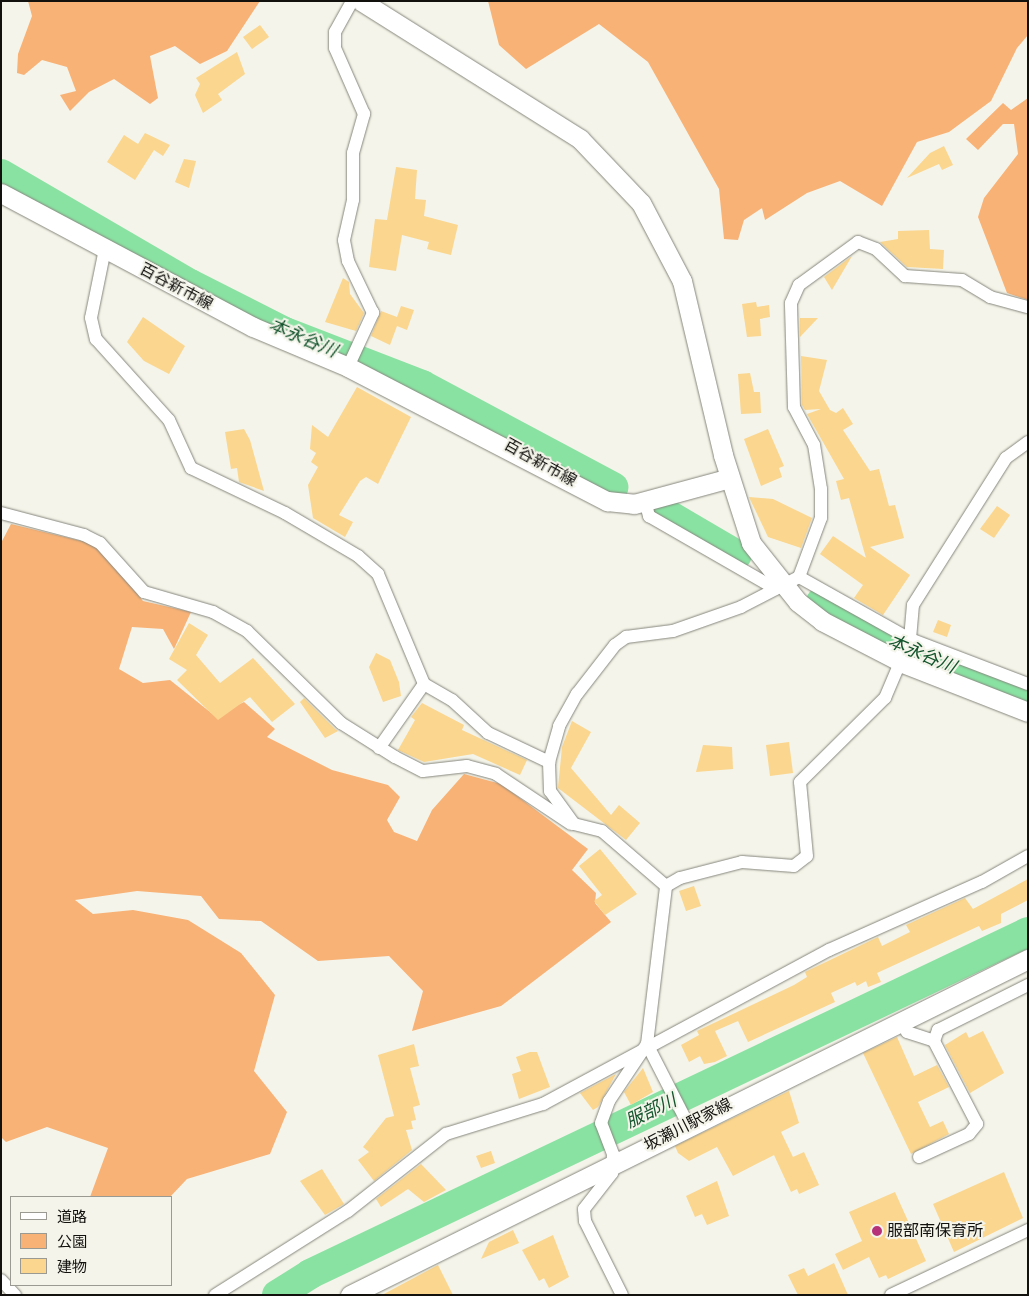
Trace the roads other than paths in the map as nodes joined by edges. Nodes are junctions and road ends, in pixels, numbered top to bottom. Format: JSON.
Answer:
{"nodes":[{"id":1,"x":352,"y":1,"type":"edge"},
{"id":2,"x":361,"y":1,"type":"edge"},
{"id":3,"x":1,"y":193,"type":"edge"},
{"id":4,"x":105,"y":249,"type":"junction"},
{"id":5,"x":1028,"y":307,"type":"edge"},
{"id":6,"x":348,"y":367,"type":"junction"},
{"id":7,"x":1028,"y":442,"type":"edge"},
{"id":8,"x":730,"y":478,"type":"junction"},
{"id":9,"x":645,"y":501,"type":"junction"},
{"id":10,"x":1,"y":513,"type":"edge"},
{"id":11,"x":800,"y":577,"type":"junction"},
{"id":12,"x":779,"y":587,"type":"junction"},
{"id":13,"x":910,"y":640,"type":"junction"},
{"id":14,"x":902,"y":663,"type":"junction"},
{"id":15,"x":424,"y":684,"type":"junction"},
{"id":16,"x":1028,"y":684,"type":"edge"},
{"id":17,"x":1028,"y":712,"type":"edge"},
{"id":18,"x":380,"y":748,"type":"junction"},
{"id":19,"x":549,"y":762,"type":"junction"},
{"id":20,"x":574,"y":824,"type":"junction"},
{"id":21,"x":1028,"y":856,"type":"edge"},
{"id":22,"x":666,"y":886,"type":"junction"},
{"id":23,"x":1028,"y":959,"type":"edge"},
{"id":24,"x":1028,"y":985,"type":"edge"},
{"id":25,"x":902,"y":1020,"type":"junction"},
{"id":26,"x":934,"y":1042,"type":"junction"},
{"id":27,"x":647,"y":1044,"type":"junction"},
{"id":28,"x":686,"y":1119,"type":"junction"},
{"id":29,"x":612,"y":1155,"type":"junction"},
{"id":30,"x":919,"y":1157,"type":"dead end"},
{"id":31,"x":1028,"y":1230,"type":"edge"},
{"id":32,"x":1,"y":1280,"type":"edge"},
{"id":33,"x":15,"y":1295,"type":"edge"},
{"id":34,"x":215,"y":1295,"type":"edge"},
{"id":35,"x":350,"y":1295,"type":"edge"},
{"id":36,"x":622,"y":1295,"type":"edge"},
{"id":37,"x":890,"y":1295,"type":"edge"}],
"edges":[{"from":1,"to":6,"type":"street"},
{"from":2,"to":8,"type":"main road"},
{"from":3,"to":4,"type":"main road","name":"百谷新市線"},
{"from":4,"to":6,"type":"main road","name":"百谷新市線"},
{"from":4,"to":15,"type":"street"},
{"from":5,"to":11,"type":"street"},
{"from":6,"to":9,"type":"main road","name":"百谷新市線"},
{"from":7,"to":13,"type":"street"},
{"from":8,"to":9,"type":"main road","name":"百谷新市線"},
{"from":8,"to":12,"type":"main road"},
{"from":9,"to":12,"type":"street"},
{"from":10,"to":18,"type":"street"},
{"from":11,"to":12,"type":"street"},
{"from":11,"to":13,"type":"street"},
{"from":12,"to":14,"type":"main road"},
{"from":12,"to":19,"type":"street"},
{"from":13,"to":14,"type":"street"},
{"from":13,"to":16,"type":"street"},
{"from":14,"to":17,"type":"main road"},
{"from":14,"to":22,"type":"street"},
{"from":15,"to":18,"type":"street"},
{"from":15,"to":19,"type":"street"},
{"from":18,"to":20,"type":"street"},
{"from":19,"to":20,"type":"street"},
{"from":20,"to":22,"type":"street"},
{"from":21,"to":27,"type":"street"},
{"from":22,"to":27,"type":"street"},
{"from":23,"to":25,"type":"main road","name":"坂瀬川駅家線"},
{"from":24,"to":26,"type":"street"},
{"from":25,"to":26,"type":"street"},
{"from":25,"to":28,"type":"main road","name":"坂瀬川駅家線"},
{"from":26,"to":30,"type":"street"},
{"from":27,"to":28,"type":"street"},
{"from":27,"to":29,"type":"street"},
{"from":27,"to":34,"type":"street"},
{"from":28,"to":29,"type":"main road","name":"坂瀬川駅家線"},
{"from":29,"to":35,"type":"main road","name":"坂瀬川駅家線"},
{"from":29,"to":36,"type":"street"},
{"from":31,"to":37,"type":"street"},
{"from":32,"to":33,"type":"street"}]}
